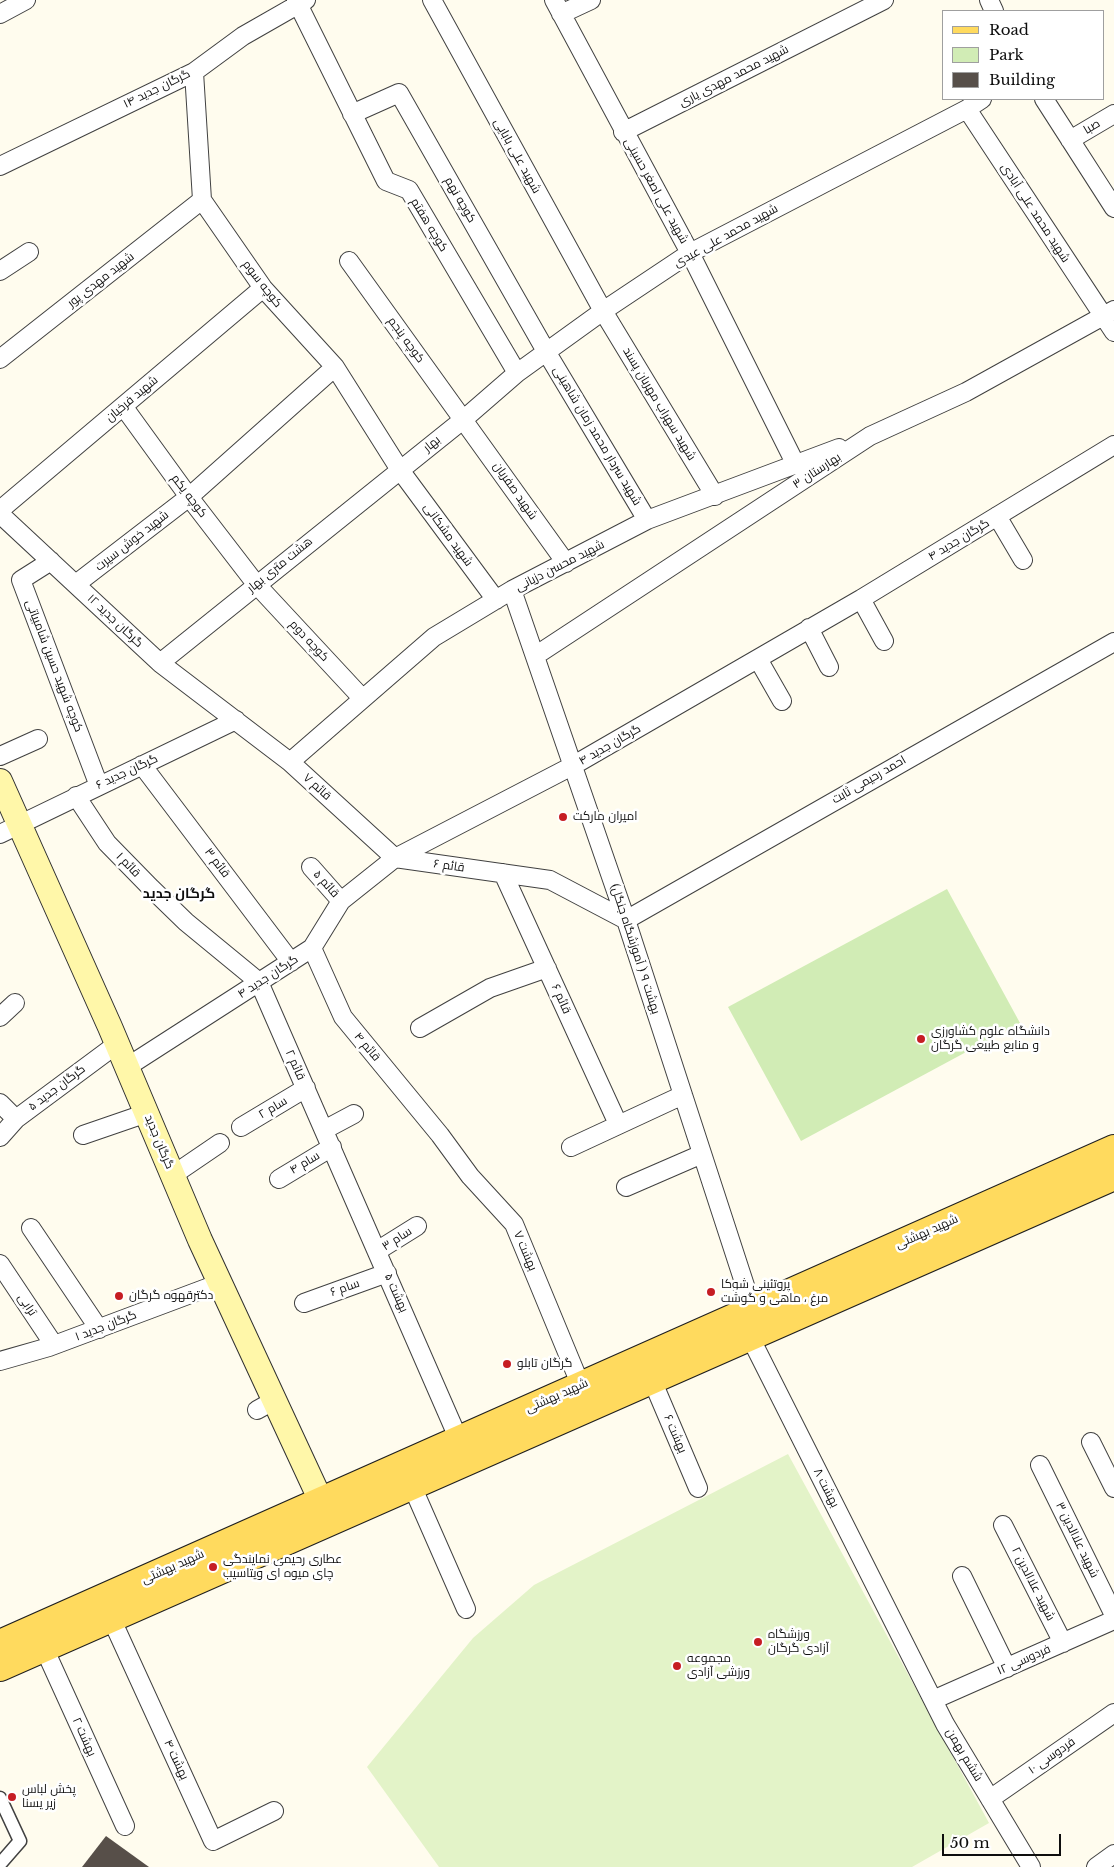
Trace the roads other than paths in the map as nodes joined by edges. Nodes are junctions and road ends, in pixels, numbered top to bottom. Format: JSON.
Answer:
{"nodes":[{"id":1,"x":26,"y":0,"type":"edge"},
{"id":2,"x":432,"y":0,"type":"edge"},
{"id":3,"x":591,"y":0,"type":"edge"},
{"id":4,"x":884,"y":0,"type":"edge"},
{"id":5,"x":300,"y":2,"type":"edge"},
{"id":6,"x":557,"y":7,"type":"edge"},
{"id":7,"x":0,"y":14,"type":"edge"},
{"id":8,"x":194,"y":72,"type":"junction"},
{"id":9,"x":980,"y":100,"type":"edge"},
{"id":10,"x":1045,"y":100,"type":"edge"},
{"id":11,"x":967,"y":109,"type":"junction"},
{"id":12,"x":352,"y":114,"type":"junction"},
{"id":13,"x":1114,"y":114,"type":"edge"},
{"id":14,"x":623,"y":132,"type":"junction"},
{"id":15,"x":1070,"y":140,"type":"junction"},
{"id":16,"x":0,"y":166,"type":"edge"},
{"id":17,"x":202,"y":200,"type":"junction"},
{"id":18,"x":1114,"y":208,"type":"edge"},
{"id":19,"x":29,"y":252,"type":"dead end"},
{"id":20,"x":690,"y":253,"type":"junction"},
{"id":21,"x":349,"y":261,"type":"dead end"},
{"id":22,"x":0,"y":271,"type":"edge"},
{"id":23,"x":263,"y":288,"type":"junction"},
{"id":24,"x":603,"y":311,"type":"junction"},
{"id":25,"x":1108,"y":313,"type":"edge"},
{"id":26,"x":1114,"y":332,"type":"edge"},
{"id":27,"x":547,"y":352,"type":"junction"},
{"id":28,"x":0,"y":359,"type":"edge"},
{"id":29,"x":335,"y":367,"type":"junction"},
{"id":30,"x":517,"y":373,"type":"junction"},
{"id":31,"x":124,"y":406,"type":"junction"},
{"id":32,"x":464,"y":419,"type":"junction"},
{"id":33,"x":870,"y":436,"type":"junction"},
{"id":34,"x":1114,"y":445,"type":"edge"},
{"id":35,"x":796,"y":464,"type":"junction"},
{"id":36,"x":400,"y":470,"type":"junction"},
{"id":37,"x":715,"y":496,"type":"junction"},
{"id":38,"x":189,"y":497,"type":"junction"},
{"id":39,"x":0,"y":512,"type":"edge"},
{"id":40,"x":997,"y":516,"type":"junction"},
{"id":41,"x":647,"y":520,"type":"junction"},
{"id":42,"x":1023,"y":560,"type":"dead end"},
{"id":43,"x":51,"y":561,"type":"junction"},
{"id":44,"x":566,"y":563,"type":"junction"},
{"id":45,"x":76,"y":584,"type":"junction"},
{"id":46,"x":256,"y":584,"type":"junction"},
{"id":47,"x":512,"y":590,"type":"junction"},
{"id":48,"x":861,"y":599,"type":"junction"},
{"id":49,"x":496,"y":600,"type":"junction"},
{"id":50,"x":809,"y":628,"type":"junction"},
{"id":51,"x":884,"y":641,"type":"dead end"},
{"id":52,"x":1114,"y":642,"type":"edge"},
{"id":53,"x":535,"y":656,"type":"junction"},
{"id":54,"x":758,"y":659,"type":"junction"},
{"id":55,"x":160,"y":663,"type":"junction"},
{"id":56,"x":829,"y":667,"type":"dead end"},
{"id":57,"x":362,"y":698,"type":"junction"},
{"id":58,"x":782,"y":701,"type":"dead end"},
{"id":59,"x":236,"y":720,"type":"junction"},
{"id":60,"x":38,"y":739,"type":"dead end"},
{"id":61,"x":0,"y":756,"type":"edge"},
{"id":62,"x":290,"y":762,"type":"junction"},
{"id":63,"x":142,"y":765,"type":"junction"},
{"id":64,"x":574,"y":766,"type":"junction"},
{"id":65,"x":0,"y":781,"type":"edge"},
{"id":66,"x":99,"y":786,"type":"junction"},
{"id":67,"x":76,"y":796,"type":"junction"},
{"id":68,"x":9,"y":829,"type":"edge"},
{"id":69,"x":395,"y":858,"type":"junction"},
{"id":70,"x":311,"y":867,"type":"dead end"},
{"id":71,"x":503,"y":874,"type":"junction"},
{"id":72,"x":340,"y":901,"type":"junction"},
{"id":73,"x":626,"y":920,"type":"junction"},
{"id":74,"x":312,"y":948,"type":"junction"},
{"id":75,"x":291,"y":962,"type":"junction"},
{"id":76,"x":547,"y":968,"type":"junction"},
{"id":77,"x":260,"y":982,"type":"junction"},
{"id":78,"x":15,"y":1003,"type":"dead end"},
{"id":79,"x":0,"y":1017,"type":"edge"},
{"id":80,"x":420,"y":1028,"type":"dead end"},
{"id":81,"x":117,"y":1044,"type":"junction"},
{"id":82,"x":127,"y":1067,"type":"junction"},
{"id":83,"x":306,"y":1088,"type":"junction"},
{"id":84,"x":683,"y":1095,"type":"junction"},
{"id":85,"x":0,"y":1103,"type":"edge"},
{"id":86,"x":147,"y":1113,"type":"junction"},
{"id":87,"x":354,"y":1114,"type":"dead end"},
{"id":88,"x":16,"y":1119,"type":"junction"},
{"id":89,"x":618,"y":1124,"type":"junction"},
{"id":90,"x":241,"y":1128,"type":"dead end"},
{"id":91,"x":324,"y":1130,"type":"junction"},
{"id":92,"x":440,"y":1134,"type":"joint"},
{"id":93,"x":83,"y":1135,"type":"dead end"},
{"id":94,"x":0,"y":1137,"type":"edge"},
{"id":95,"x":220,"y":1143,"type":"dead end"},
{"id":96,"x":332,"y":1147,"type":"junction"},
{"id":97,"x":571,"y":1148,"type":"dead end"},
{"id":98,"x":1114,"y":1149,"type":"edge"},
{"id":99,"x":702,"y":1154,"type":"junction"},
{"id":100,"x":173,"y":1175,"type":"junction"},
{"id":101,"x":1094,"y":1176,"type":"edge"},
{"id":102,"x":279,"y":1179,"type":"dead end"},
{"id":103,"x":626,"y":1187,"type":"dead end"},
{"id":104,"x":417,"y":1226,"type":"dead end"},
{"id":105,"x":31,"y":1228,"type":"dead end"},
{"id":106,"x":377,"y":1251,"type":"junction"},
{"id":107,"x":0,"y":1264,"type":"edge"},
{"id":108,"x":387,"y":1273,"type":"junction"},
{"id":109,"x":220,"y":1283,"type":"junction"},
{"id":110,"x":304,"y":1303,"type":"dead end"},
{"id":111,"x":753,"y":1310,"type":"junction"},
{"id":112,"x":99,"y":1329,"type":"junction"},
{"id":113,"x":750,"y":1337,"type":"junction"},
{"id":114,"x":52,"y":1346,"type":"junction"},
{"id":115,"x":0,"y":1361,"type":"edge"},
{"id":116,"x":652,"y":1380,"type":"junction"},
{"id":117,"x":581,"y":1386,"type":"junction"},
{"id":118,"x":460,"y":1440,"type":"junction"},
{"id":119,"x":1091,"y":1442,"type":"dead end"},
{"id":120,"x":1040,"y":1465,"type":"dead end"},
{"id":121,"x":412,"y":1486,"type":"junction"},
{"id":122,"x":698,"y":1488,"type":"dead end"},
{"id":123,"x":1114,"y":1488,"type":"edge"},
{"id":124,"x":321,"y":1501,"type":"junction"},
{"id":125,"x":1003,"y":1525,"type":"dead end"},
{"id":126,"x":187,"y":1573,"type":"junction"},
{"id":127,"x":962,"y":1576,"type":"dead end"},
{"id":128,"x":466,"y":1609,"type":"dead end"},
{"id":129,"x":1114,"y":1615,"type":"edge"},
{"id":130,"x":111,"y":1618,"type":"junction"},
{"id":131,"x":1114,"y":1620,"type":"edge"},
{"id":132,"x":902,"y":1640,"type":"joint"},
{"id":133,"x":1063,"y":1643,"type":"junction"},
{"id":134,"x":0,"y":1644,"type":"edge"},
{"id":135,"x":44,"y":1648,"type":"junction"},
{"id":136,"x":0,"y":1667,"type":"edge"},
{"id":137,"x":1007,"y":1668,"type":"junction"},
{"id":138,"x":933,"y":1700,"type":"junction"},
{"id":139,"x":1114,"y":1713,"type":"edge"},
{"id":140,"x":0,"y":1798,"type":"edge"},
{"id":141,"x":990,"y":1799,"type":"junction"},
{"id":142,"x":274,"y":1811,"type":"dead end"},
{"id":143,"x":126,"y":1826,"type":"dead end"},
{"id":144,"x":1114,"y":1854,"type":"edge"},
{"id":145,"x":0,"y":1864,"type":"edge"},
{"id":146,"x":1031,"y":1867,"type":"edge"},
{"id":147,"x":1096,"y":1867,"type":"edge"}],
"edges":[{"from":1,"to":7,"type":"street"},
{"from":2,"to":24,"type":"street","name":"شهید علی بابایی"},
{"from":3,"to":6,"type":"street"},
{"from":4,"to":14,"type":"street","name":"شهید محمد مهدی یاری"},
{"from":5,"to":8,"type":"street","name":"گرگان جدید ۱۴"},
{"from":5,"to":12,"type":"street","name":"کوچه هفتم"},
{"from":6,"to":14,"type":"street","name":"شهید علی اصغر حسینی"},
{"from":8,"to":16,"type":"street","name":"گرگان جدید ۱۴"},
{"from":8,"to":17,"type":"street"},
{"from":9,"to":11,"type":"street","name":"شهید محمد علی عیدی"},
{"from":10,"to":15,"type":"street"},
{"from":11,"to":20,"type":"street","name":"شهید محمد علی عیدی"},
{"from":11,"to":25,"type":"street","name":"شهید محمد علی آبادی"},
{"from":12,"to":27,"type":"street","name":"کوچه نهم"},
{"from":12,"to":30,"type":"street","name":"کوچه هفتم"},
{"from":13,"to":15,"type":"street","name":"صبا"},
{"from":14,"to":20,"type":"street","name":"شهید علی اصغر حسینی"},
{"from":15,"to":18,"type":"street"},
{"from":17,"to":23,"type":"street","name":"کوچه سوم"},
{"from":17,"to":28,"type":"street","name":"شهید مهدی پور"},
{"from":19,"to":22,"type":"street"},
{"from":20,"to":24,"type":"street","name":"شهید محمد علی عیدی"},
{"from":20,"to":35,"type":"street","name":"شهید علی اصغر حسینی"},
{"from":21,"to":32,"type":"street","name":"کوچه پنجم"},
{"from":23,"to":29,"type":"street","name":"کوچه سوم"},
{"from":23,"to":31,"type":"street","name":"شهید فرخیان"},
{"from":24,"to":27,"type":"street","name":"شهید محمد علی عیدی"},
{"from":24,"to":37,"type":"street","name":"شهید سهراب مهربان پسند"},
{"from":25,"to":26,"type":"street","name":"شهید محمد علی آبادی"},
{"from":25,"to":33,"type":"street","name":"بهارستان ۳"},
{"from":27,"to":30,"type":"street","name":"شهید محمد علی عیدی"},
{"from":27,"to":41,"type":"street","name":"شهید سردار محمد زمان شاهینی"},
{"from":29,"to":36,"type":"street","name":"کوچه سوم"},
{"from":29,"to":38,"type":"street","name":"شهید خوش سیرت"},
{"from":30,"to":32,"type":"street","name":"شهید محمد علی عیدی"},
{"from":31,"to":38,"type":"street","name":"کوچه یکم"},
{"from":31,"to":39,"type":"street","name":"شهید فرخیان"},
{"from":32,"to":36,"type":"street","name":"بهار"},
{"from":32,"to":44,"type":"street","name":"شهید صفریان"},
{"from":33,"to":35,"type":"street","name":"شهید محسن دزیانی"},
{"from":33,"to":53,"type":"street","name":"بهارستان ۳"},
{"from":34,"to":40,"type":"street","name":"گرگان جدید ۴"},
{"from":35,"to":37,"type":"street","name":"شهید محسن دزیانی"},
{"from":36,"to":46,"type":"street","name":"هشت متری بهار"},
{"from":36,"to":49,"type":"street","name":"شهید مشکانی"},
{"from":37,"to":41,"type":"street","name":"شهید محسن دزیانی"},
{"from":38,"to":45,"type":"street","name":"شهید خوش سیرت"},
{"from":38,"to":46,"type":"street","name":"کوچه یکم"},
{"from":39,"to":43,"type":"street","name":"گرگان جدید ۱۲"},
{"from":40,"to":42,"type":"street"},
{"from":40,"to":48,"type":"street","name":"گرگان جدید ۴"},
{"from":41,"to":44,"type":"street","name":"شهید محسن دزیانی"},
{"from":43,"to":45,"type":"street","name":"گرگان جدید ۱۲"},
{"from":43,"to":66,"type":"street","name":"کوچه شهید حسین شامبیاتی"},
{"from":44,"to":47,"type":"street","name":"شهید محسن دزیانی"},
{"from":45,"to":55,"type":"street","name":"گرگان جدید ۱۲"},
{"from":46,"to":55,"type":"street","name":"هشت متری بهار"},
{"from":46,"to":57,"type":"street","name":"کوچه دوم"},
{"from":47,"to":49,"type":"street","name":"شهید محسن دزیانی"},
{"from":47,"to":53,"type":"street","name":"بهشت ۹ ( آموزشگاه جنگل)"},
{"from":48,"to":50,"type":"street","name":"گرگان جدید ۴"},
{"from":48,"to":51,"type":"street"},
{"from":49,"to":57,"type":"street","name":"شهید محسن دزیانی"},
{"from":50,"to":54,"type":"street","name":"گرگان جدید ۴"},
{"from":50,"to":56,"type":"street"},
{"from":52,"to":73,"type":"street","name":"احمد رحیمی ثابت"},
{"from":53,"to":64,"type":"street","name":"بهشت ۹ ( آموزشگاه جنگل)"},
{"from":54,"to":58,"type":"street"},
{"from":54,"to":64,"type":"street","name":"گرگان جدید ۴"},
{"from":55,"to":59,"type":"street","name":"گرگان جدید ۱۲"},
{"from":57,"to":62,"type":"street","name":"شهید محسن دزیانی"},
{"from":59,"to":62,"type":"street","name":"۷ قائم"},
{"from":59,"to":63,"type":"street","name":"گرگان جدید ۶"},
{"from":60,"to":61,"type":"street"},
{"from":62,"to":69,"type":"street","name":"۷ قائم"},
{"from":63,"to":66,"type":"street","name":"گرگان جدید ۶"},
{"from":63,"to":75,"type":"street","name":"۳ قائم"},
{"from":64,"to":69,"type":"street","name":"گرگان جدید ۴"},
{"from":64,"to":73,"type":"street","name":"بهشت ۹ ( آموزشگاه جنگل)"},
{"from":65,"to":68,"type":"main road","name":"گرگان جدید"},
{"from":66,"to":67,"type":"street","name":"گرگان جدید ۶"},
{"from":67,"to":68,"type":"street","name":"گرگان جدید ۶"},
{"from":67,"to":77,"type":"street","name":"۱ قائم"},
{"from":68,"to":81,"type":"main road","name":"گرگان جدید"},
{"from":69,"to":71,"type":"street","name":"۶ قائم"},
{"from":69,"to":72,"type":"street","name":"گرگان جدید ۴"},
{"from":70,"to":72,"type":"street","name":"۵ قائم"},
{"from":71,"to":73,"type":"street"},
{"from":71,"to":76,"type":"street","name":"قائم ۶"},
{"from":72,"to":74,"type":"street","name":"گرگان جدید ۴"},
{"from":73,"to":84,"type":"street","name":"بهشت ۹ ( آموزشگاه جنگل)"},
{"from":74,"to":75,"type":"street","name":"گرگان جدید ۴"},
{"from":74,"to":92,"type":"street","name":"قائم ۴"},
{"from":75,"to":77,"type":"street","name":"گرگان جدید ۴"},
{"from":76,"to":80,"type":"street"},
{"from":76,"to":89,"type":"street","name":"قائم ۶"},
{"from":77,"to":82,"type":"street","name":"گرگان جدید ۴"},
{"from":77,"to":83,"type":"street","name":"۲ قائم"},
{"from":78,"to":79,"type":"street"},
{"from":81,"to":82,"type":"main road","name":"گرگان جدید"},
{"from":81,"to":88,"type":"street","name":"گرگان جدید ۵"},
{"from":82,"to":86,"type":"main road","name":"گرگان جدید"},
{"from":83,"to":90,"type":"street","name":"۲ سام"},
{"from":83,"to":91,"type":"street","name":"۲ قائم"},
{"from":84,"to":89,"type":"street"},
{"from":84,"to":99,"type":"street","name":"بهشت ۹ ( آموزشگاه جنگل)"},
{"from":85,"to":88,"type":"street"},
{"from":86,"to":93,"type":"street"},
{"from":86,"to":100,"type":"main road","name":"گرگان جدید"},
{"from":87,"to":91,"type":"street"},
{"from":88,"to":94,"type":"street","name":"گرگان جدید ۵"},
{"from":89,"to":97,"type":"street"},
{"from":91,"to":96,"type":"street","name":"۲ قائم"},
{"from":92,"to":117,"type":"street","name":"بهشت ۷"},
{"from":95,"to":100,"type":"street"},
{"from":96,"to":102,"type":"street","name":"۴ سام"},
{"from":96,"to":106,"type":"street","name":"بهشت ۵"},
{"from":98,"to":101,"type":"main road","name":"شهید بهشتی"},
{"from":99,"to":103,"type":"street"},
{"from":99,"to":111,"type":"street","name":"بهشت ۹ ( آموزشگاه جنگل)"},
{"from":100,"to":109,"type":"main road","name":"گرگان جدید"},
{"from":101,"to":111,"type":"main road","name":"شهید بهشتی"},
{"from":101,"to":113,"type":"main road","name":"شهید بهشتی"},
{"from":104,"to":106,"type":"street","name":"۳ سام"},
{"from":105,"to":112,"type":"street"},
{"from":106,"to":108,"type":"street","name":"بهشت ۵"},
{"from":107,"to":114,"type":"street","name":"ترابی"},
{"from":108,"to":110,"type":"street","name":"۶ سام"},
{"from":108,"to":118,"type":"street","name":"بهشت ۵"},
{"from":109,"to":112,"type":"street","name":"گرگان جدید ۱"},
{"from":109,"to":124,"type":"main road","name":"گرگان جدید"},
{"from":111,"to":117,"type":"main road","name":"شهید بهشتی"},
{"from":112,"to":114,"type":"street","name":"گرگان جدید ۱"},
{"from":113,"to":116,"type":"main road","name":"شهید بهشتی"},
{"from":113,"to":132,"type":"street","name":"۸ بهشت"},
{"from":114,"to":115,"type":"street","name":"گرگان جدید ۱"},
{"from":116,"to":121,"type":"main road","name":"شهید بهشتی"},
{"from":116,"to":122,"type":"street","name":"۶ بهشت"},
{"from":117,"to":118,"type":"main road","name":"شهید بهشتی"},
{"from":118,"to":124,"type":"main road","name":"شهید بهشتی"},
{"from":119,"to":123,"type":"street"},
{"from":120,"to":129,"type":"street","name":"۳ شهید علاالدین"},
{"from":121,"to":126,"type":"main road","name":"شهید بهشتی"},
{"from":121,"to":128,"type":"street"},
{"from":124,"to":126,"type":"main road","name":"شهید بهشتی"},
{"from":125,"to":133,"type":"street","name":"۲ شهید علاالدین"},
{"from":126,"to":130,"type":"main road","name":"شهید بهشتی"},
{"from":126,"to":134,"type":"main road","name":"شهید بهشتی"},
{"from":127,"to":137,"type":"street"},
{"from":130,"to":135,"type":"main road","name":"شهید بهشتی"},
{"from":130,"to":142,"type":"street","name":"۴ بهشت"},
{"from":131,"to":133,"type":"street","name":"۱۲ فردوسی"},
{"from":132,"to":138,"type":"street","name":"ششم بهمن"},
{"from":133,"to":137,"type":"street","name":"۱۲ فردوسی"},
{"from":135,"to":136,"type":"main road","name":"شهید بهشتی"},
{"from":135,"to":143,"type":"street","name":"بهشت ۲"},
{"from":137,"to":138,"type":"street","name":"۱۲ فردوسی"},
{"from":138,"to":141,"type":"street","name":"ششم بهمن"},
{"from":139,"to":141,"type":"street","name":"۱۰ فردوسی"},
{"from":140,"to":145,"type":"street"},
{"from":141,"to":146,"type":"street","name":"ششم بهمن"},
{"from":144,"to":147,"type":"street"}]}
